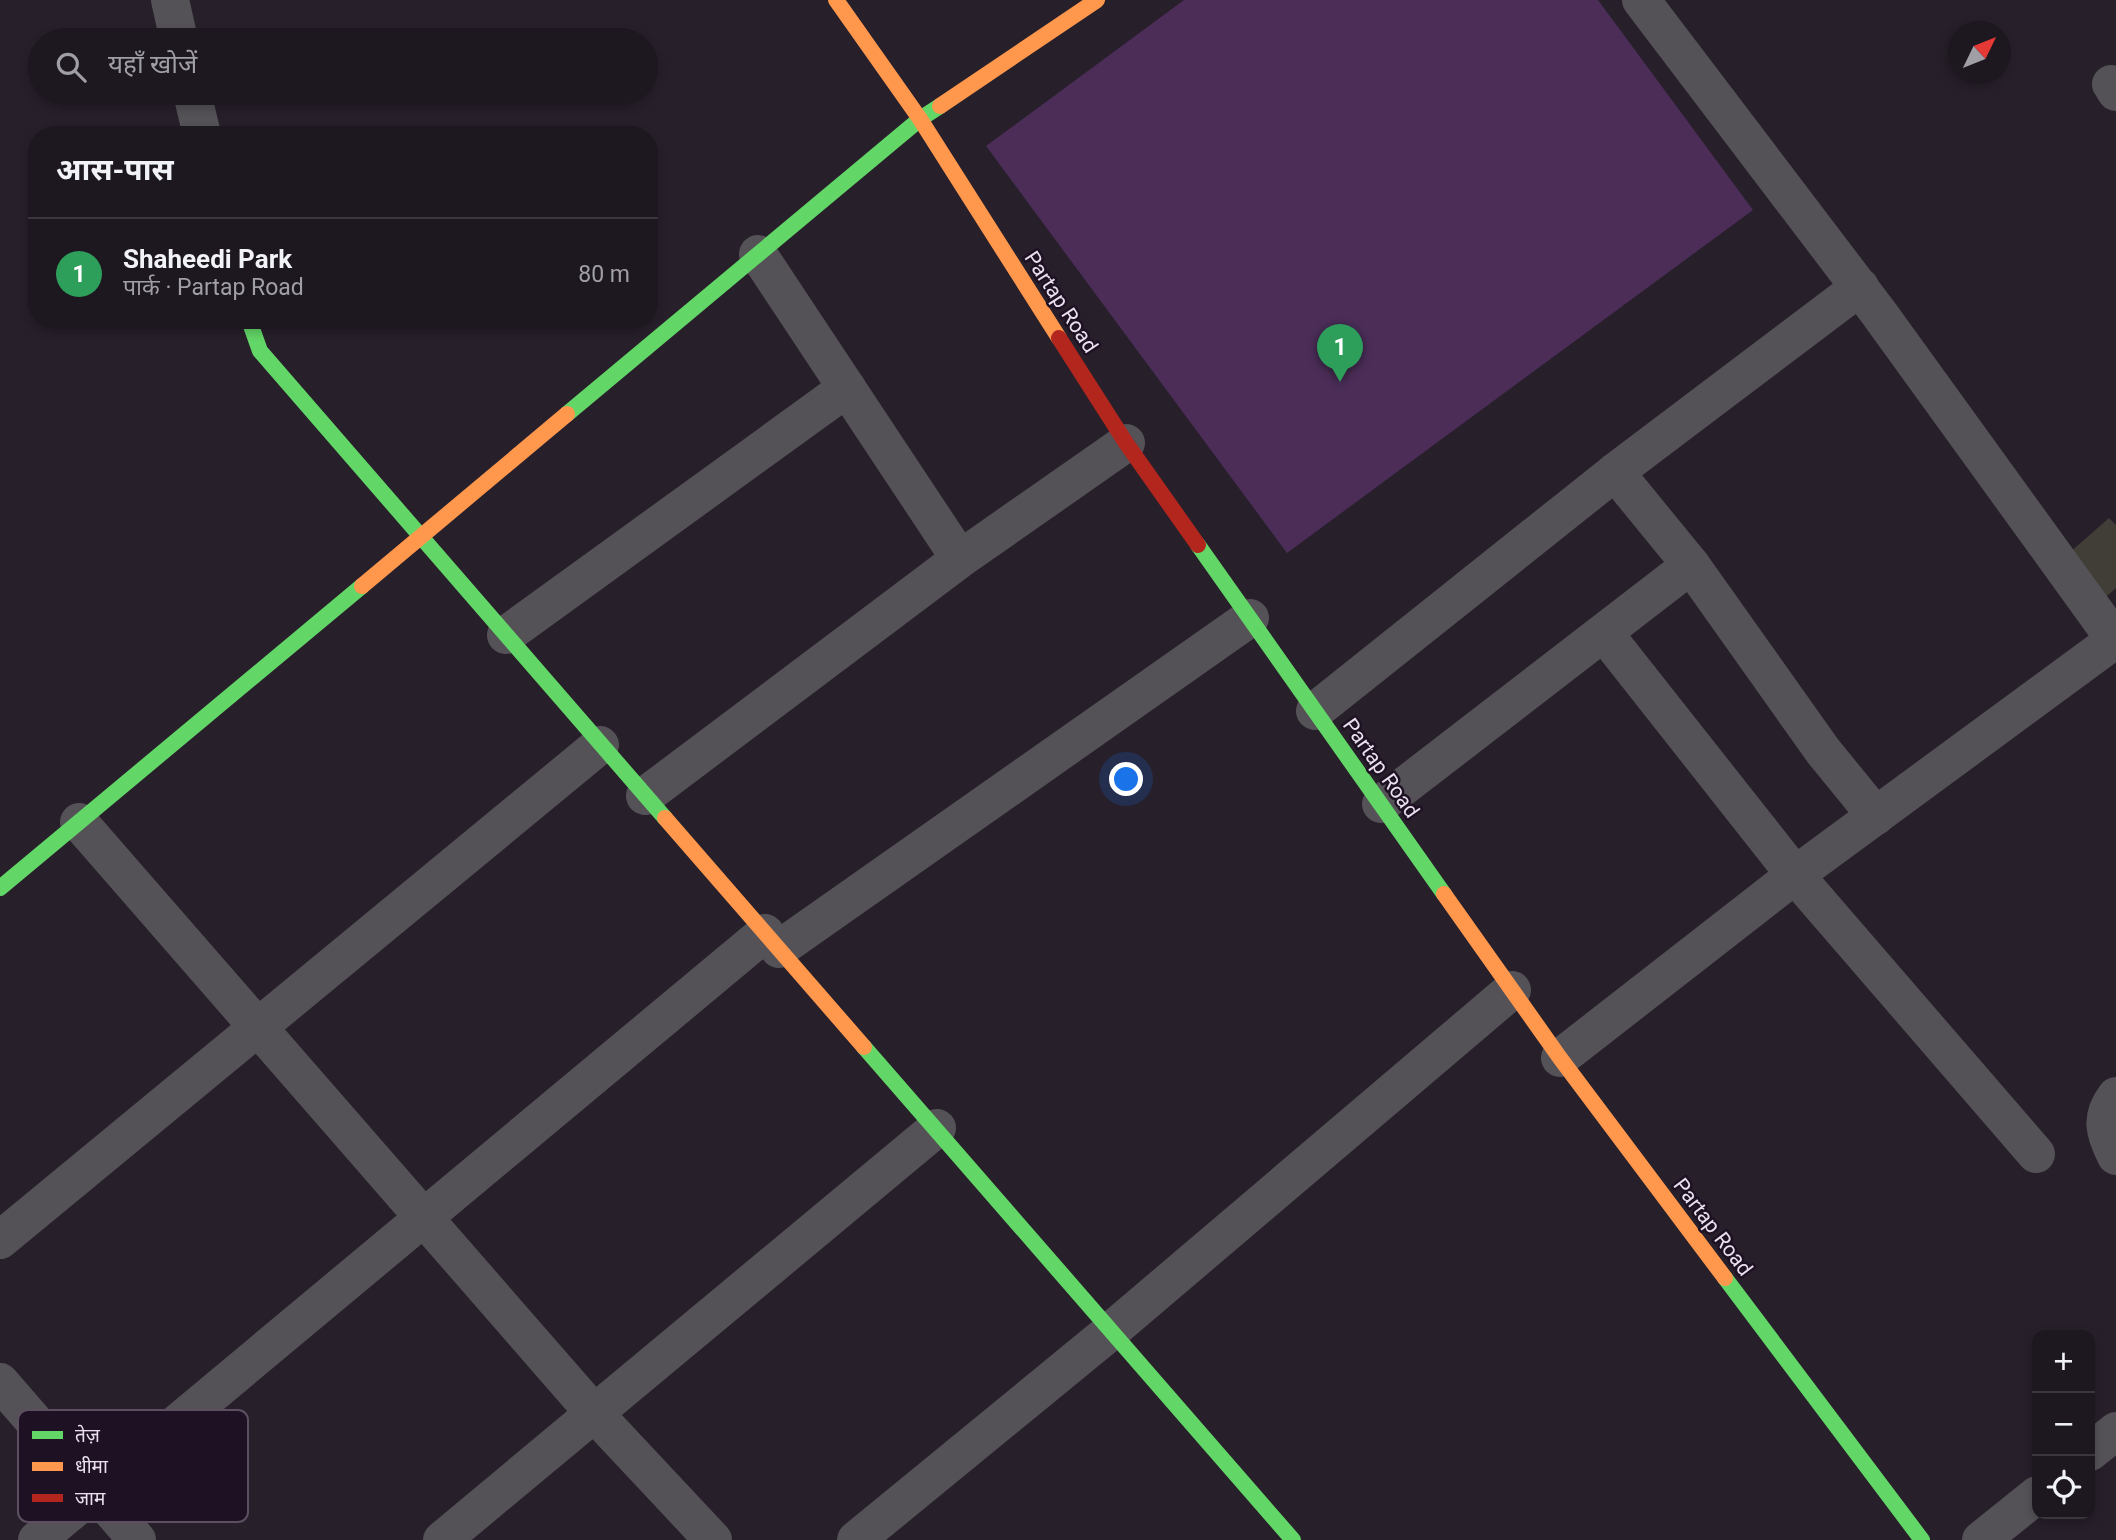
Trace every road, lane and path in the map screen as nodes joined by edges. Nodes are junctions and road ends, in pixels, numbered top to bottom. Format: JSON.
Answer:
{"nodes":[{"id":1,"x":170,"y":0,"type":"edge"},
{"id":2,"x":836,"y":0,"type":"edge"},
{"id":3,"x":1097,"y":0,"type":"edge"},
{"id":4,"x":1641,"y":0,"type":"edge"},
{"id":5,"x":176,"y":28,"type":"edge"},
{"id":6,"x":195,"y":105,"type":"edge"},
{"id":7,"x":920,"y":119,"type":"junction"},
{"id":8,"x":200,"y":126,"type":"edge"},
{"id":9,"x":758,"y":254,"type":"junction"},
{"id":10,"x":1860,"y":287,"type":"junction"},
{"id":11,"x":251,"y":329,"type":"edge"},
{"id":12,"x":847,"y":388,"type":"junction"},
{"id":13,"x":1126,"y":443,"type":"junction"},
{"id":14,"x":1615,"y":471,"type":"junction"},
{"id":15,"x":420,"y":536,"type":"junction"},
{"id":16,"x":960,"y":559,"type":"junction"},
{"id":17,"x":1691,"y":565,"type":"junction"},
{"id":18,"x":1250,"y":618,"type":"junction"},
{"id":19,"x":1604,"y":633,"type":"junction"},
{"id":20,"x":506,"y":635,"type":"junction"},
{"id":21,"x":2116,"y":640,"type":"edge"},
{"id":22,"x":1315,"y":711,"type":"junction"},
{"id":23,"x":600,"y":745,"type":"junction"},
{"id":24,"x":645,"y":796,"type":"junction"},
{"id":25,"x":1381,"y":804,"type":"junction"},
{"id":26,"x":1876,"y":816,"type":"junction"},
{"id":27,"x":79,"y":822,"type":"junction"},
{"id":28,"x":1796,"y":875,"type":"junction"},
{"id":29,"x":0,"y":888,"type":"edge"},
{"id":30,"x":772,"y":941,"type":"junction"},
{"id":31,"x":1512,"y":990,"type":"junction"},
{"id":32,"x":258,"y":1027,"type":"junction"},
{"id":33,"x":1559,"y":1058,"type":"junction"},
{"id":34,"x":2116,"y":1096,"type":"edge"},
{"id":35,"x":937,"y":1128,"type":"junction"},
{"id":36,"x":2036,"y":1154,"type":"dead end"},
{"id":37,"x":2116,"y":1156,"type":"edge"},
{"id":38,"x":424,"y":1218,"type":"junction"},
{"id":39,"x":0,"y":1240,"type":"edge"},
{"id":40,"x":1111,"y":1331,"type":"junction"},
{"id":41,"x":0,"y":1382,"type":"edge"},
{"id":42,"x":24,"y":1410,"type":"edge"},
{"id":43,"x":193,"y":1410,"type":"edge"},
{"id":44,"x":594,"y":1413,"type":"junction"},
{"id":45,"x":2116,"y":1431,"type":"edge"},
{"id":46,"x":2095,"y":1448,"type":"edge"},
{"id":47,"x":2032,"y":1499,"type":"edge"},
{"id":48,"x":59,"y":1522,"type":"edge"},
{"id":49,"x":121,"y":1522,"type":"edge"},
{"id":50,"x":37,"y":1540,"type":"edge"},
{"id":51,"x":136,"y":1540,"type":"edge"},
{"id":52,"x":442,"y":1540,"type":"edge"},
{"id":53,"x":713,"y":1540,"type":"edge"},
{"id":54,"x":856,"y":1540,"type":"edge"},
{"id":55,"x":1292,"y":1540,"type":"edge"},
{"id":56,"x":1922,"y":1540,"type":"edge"},
{"id":57,"x":1981,"y":1540,"type":"edge"}],
"edges":[{"from":1,"to":5,"type":"street"},
{"from":2,"to":7,"type":"street","name":"Partap Road"},
{"from":3,"to":7,"type":"street"},
{"from":4,"to":10,"type":"street"},
{"from":6,"to":8,"type":"street"},
{"from":7,"to":9,"type":"street"},
{"from":7,"to":13,"type":"street","name":"Partap Road"},
{"from":9,"to":12,"type":"street"},
{"from":9,"to":15,"type":"street"},
{"from":10,"to":14,"type":"street"},
{"from":10,"to":21,"type":"street"},
{"from":11,"to":15,"type":"street"},
{"from":12,"to":16,"type":"street"},
{"from":12,"to":20,"type":"street"},
{"from":13,"to":16,"type":"street"},
{"from":13,"to":18,"type":"street","name":"Partap Road"},
{"from":14,"to":17,"type":"street"},
{"from":14,"to":22,"type":"street"},
{"from":15,"to":20,"type":"street"},
{"from":15,"to":27,"type":"street"},
{"from":16,"to":24,"type":"street"},
{"from":17,"to":19,"type":"street"},
{"from":17,"to":26,"type":"street"},
{"from":18,"to":22,"type":"street","name":"Partap Road"},
{"from":18,"to":30,"type":"street"},
{"from":19,"to":25,"type":"street"},
{"from":19,"to":28,"type":"street"},
{"from":20,"to":23,"type":"street"},
{"from":21,"to":26,"type":"street"},
{"from":22,"to":25,"type":"street","name":"Partap Road"},
{"from":23,"to":24,"type":"street"},
{"from":23,"to":32,"type":"street"},
{"from":24,"to":30,"type":"street"},
{"from":25,"to":31,"type":"street","name":"Partap Road"},
{"from":26,"to":28,"type":"street"},
{"from":27,"to":29,"type":"street"},
{"from":27,"to":32,"type":"street"},
{"from":28,"to":33,"type":"street"},
{"from":28,"to":36,"type":"street"},
{"from":30,"to":35,"type":"street"},
{"from":30,"to":38,"type":"street"},
{"from":31,"to":33,"type":"street","name":"Partap Road"},
{"from":31,"to":40,"type":"street"},
{"from":32,"to":38,"type":"street"},
{"from":32,"to":39,"type":"street"},
{"from":33,"to":56,"type":"street","name":"Partap Road"},
{"from":34,"to":37,"type":"street"},
{"from":35,"to":40,"type":"street"},
{"from":35,"to":44,"type":"street"},
{"from":38,"to":43,"type":"street"},
{"from":38,"to":44,"type":"street"},
{"from":40,"to":54,"type":"street"},
{"from":40,"to":55,"type":"street"},
{"from":41,"to":42,"type":"street"},
{"from":44,"to":52,"type":"street"},
{"from":44,"to":53,"type":"street"},
{"from":45,"to":46,"type":"street"},
{"from":47,"to":57,"type":"street"},
{"from":48,"to":50,"type":"street"},
{"from":49,"to":51,"type":"street"}]}
